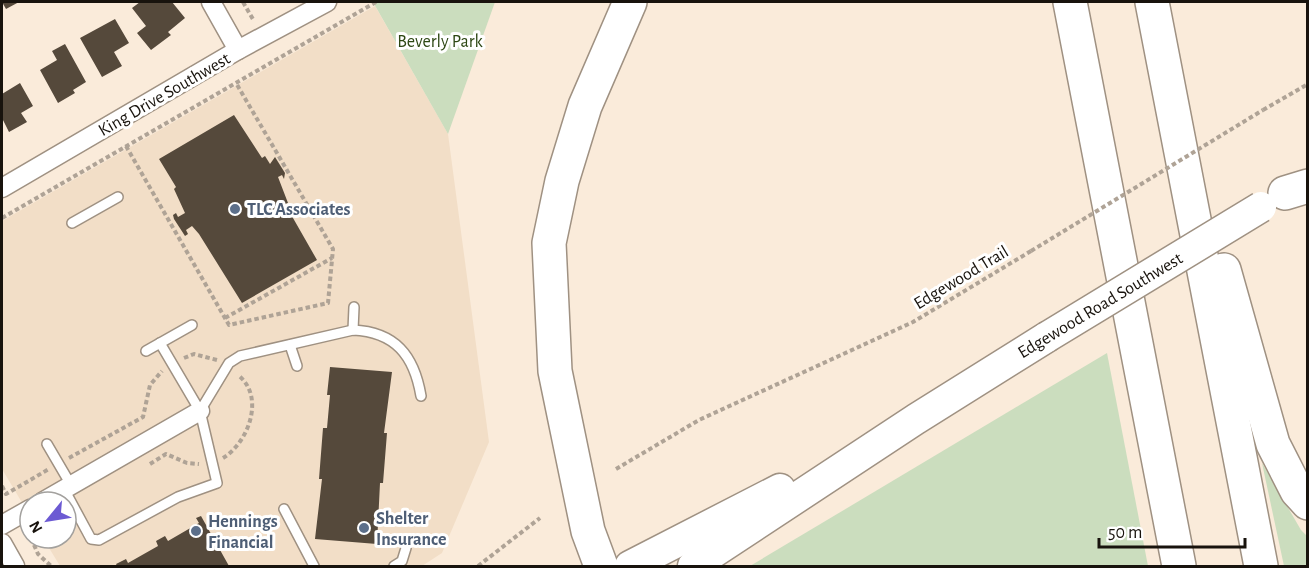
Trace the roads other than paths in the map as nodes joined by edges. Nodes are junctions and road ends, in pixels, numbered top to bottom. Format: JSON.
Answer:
{"nodes":[{"id":1,"x":211,"y":2,"type":"edge"},
{"id":2,"x":327,"y":2,"type":"edge"},
{"id":3,"x":630,"y":2,"type":"edge"},
{"id":4,"x":1070,"y":2,"type":"edge"},
{"id":5,"x":1153,"y":2,"type":"edge"},
{"id":6,"x":238,"y":50,"type":"junction"},
{"id":7,"x":2,"y":188,"type":"edge"},
{"id":8,"x":1284,"y":195,"type":"edge"},
{"id":9,"x":118,"y":197,"type":"dead end"},
{"id":10,"x":72,"y":223,"type":"dead end"},
{"id":11,"x":354,"y":308,"type":"dead end"},
{"id":12,"x":192,"y":325,"type":"dead end"},
{"id":13,"x":352,"y":330,"type":"junction"},
{"id":14,"x":160,"y":343,"type":"junction"},
{"id":15,"x":290,"y":345,"type":"junction"},
{"id":16,"x":146,"y":351,"type":"dead end"},
{"id":17,"x":297,"y":366,"type":"dead end"},
{"id":18,"x":421,"y":396,"type":"dead end"},
{"id":19,"x":200,"y":411,"type":"junction"},
{"id":20,"x":916,"y":418,"type":"junction"},
{"id":21,"x":48,"y":444,"type":"dead end"},
{"id":22,"x":68,"y":487,"type":"junction"},
{"id":23,"x":63,"y":490,"type":"edge"},
{"id":24,"x":1308,"y":503,"type":"edge"},
{"id":25,"x":285,"y":509,"type":"dead end"},
{"id":26,"x":18,"y":516,"type":"edge"},
{"id":27,"x":2,"y":525,"type":"edge"},
{"id":28,"x":2,"y":543,"type":"edge"},
{"id":29,"x":406,"y":548,"type":"dead end"},
{"id":30,"x":15,"y":567,"type":"edge"},
{"id":31,"x":314,"y":567,"type":"edge"},
{"id":32,"x":394,"y":567,"type":"edge"},
{"id":33,"x":601,"y":567,"type":"edge"},
{"id":34,"x":630,"y":567,"type":"edge"},
{"id":35,"x":693,"y":567,"type":"edge"},
{"id":36,"x":1179,"y":567,"type":"edge"},
{"id":37,"x":1261,"y":567,"type":"edge"}],
"edges":[{"from":1,"to":6,"type":"street"},
{"from":2,"to":6,"type":"street","name":"King Drive Southwest"},
{"from":3,"to":33,"type":"highway"},
{"from":4,"to":36,"type":"highway"},
{"from":5,"to":24,"type":"highway"},
{"from":5,"to":37,"type":"highway"},
{"from":6,"to":7,"type":"street","name":"King Drive Southwest"},
{"from":8,"to":20,"type":"main road","name":"Edgewood Road Southwest","bridge":true},
{"from":9,"to":10,"type":"lane"},
{"from":11,"to":13,"type":"lane"},
{"from":12,"to":14,"type":"lane"},
{"from":13,"to":15,"type":"lane"},
{"from":13,"to":18,"type":"lane"},
{"from":14,"to":16,"type":"lane"},
{"from":14,"to":19,"type":"lane"},
{"from":15,"to":17,"type":"lane"},
{"from":15,"to":19,"type":"lane"},
{"from":19,"to":22,"type":"street"},
{"from":19,"to":22,"type":"lane"},
{"from":20,"to":34,"type":"main road","name":"Edgewood Road Southwest"},
{"from":20,"to":35,"type":"main road","name":"Edgewood Road Southwest"},
{"from":21,"to":22,"type":"lane"},
{"from":22,"to":23,"type":"street"},
{"from":25,"to":31,"type":"lane"},
{"from":26,"to":27,"type":"street"},
{"from":28,"to":30,"type":"street"},
{"from":29,"to":32,"type":"lane"}]}
